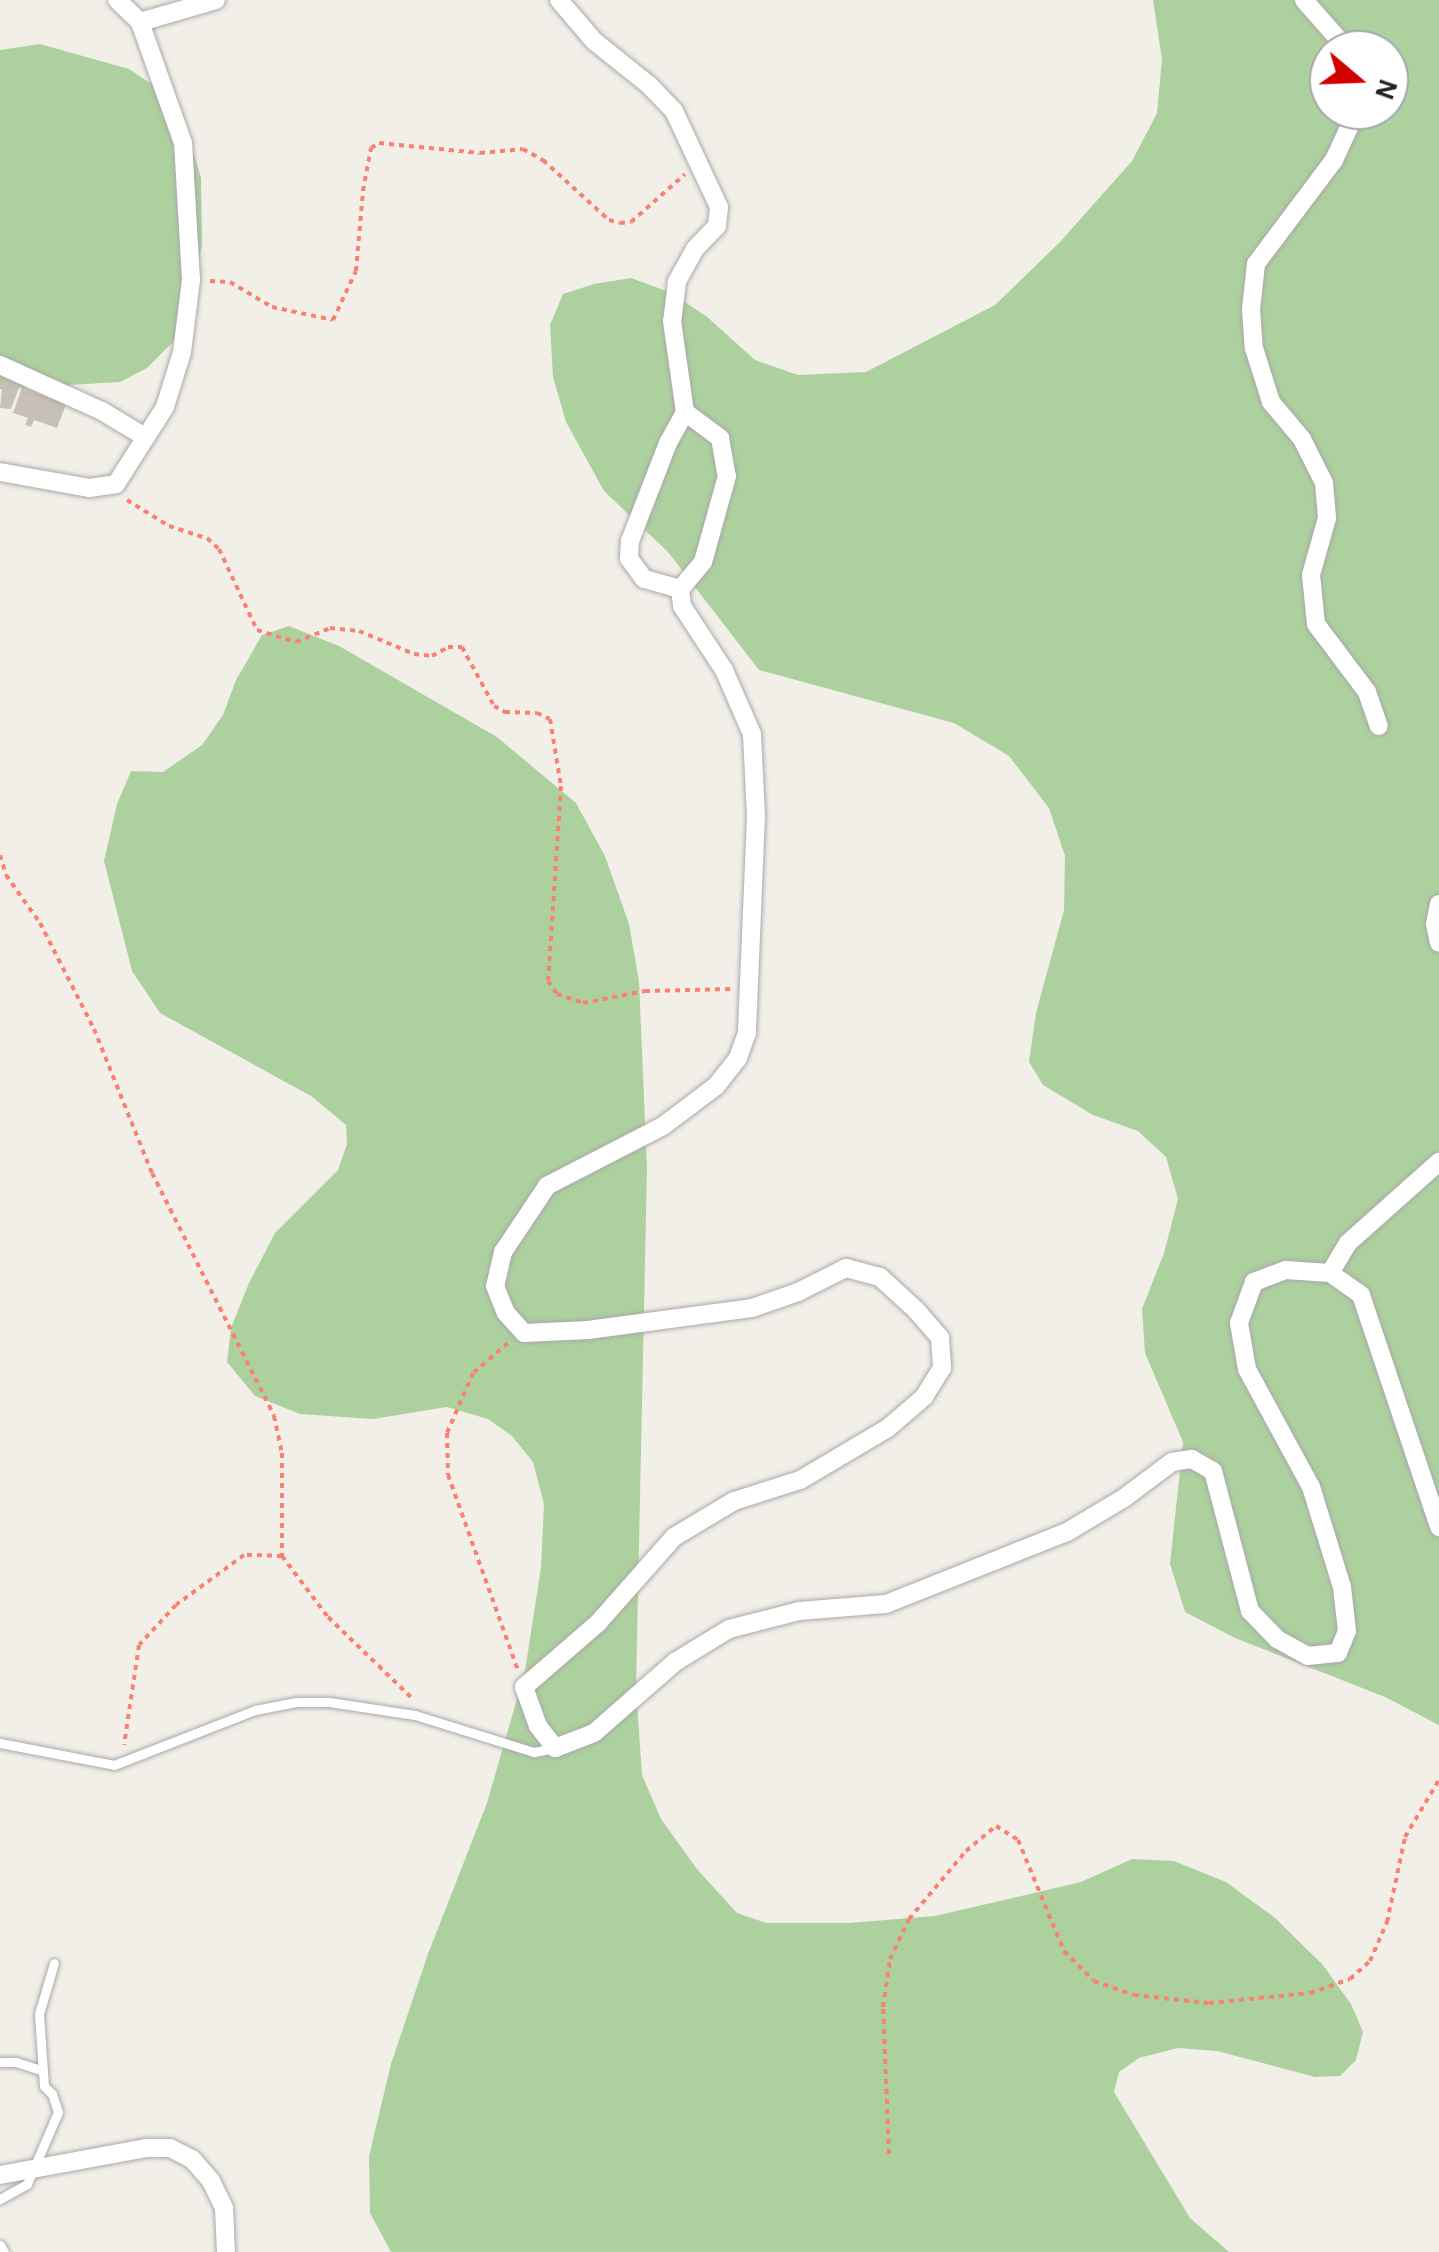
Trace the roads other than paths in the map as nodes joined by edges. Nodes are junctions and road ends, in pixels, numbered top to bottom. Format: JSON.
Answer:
{"nodes":[{"id":1,"x":117,"y":0,"type":"edge"},
{"id":2,"x":216,"y":0,"type":"edge"},
{"id":3,"x":559,"y":0,"type":"edge"},
{"id":4,"x":1304,"y":0,"type":"edge"},
{"id":5,"x":140,"y":22,"type":"junction"},
{"id":6,"x":1330,"y":30,"type":"edge"},
{"id":7,"x":1348,"y":130,"type":"edge"},
{"id":8,"x":0,"y":365,"type":"edge"},
{"id":9,"x":686,"y":412,"type":"junction"},
{"id":10,"x":145,"y":437,"type":"junction"},
{"id":11,"x":0,"y":472,"type":"edge"},
{"id":12,"x":680,"y":589,"type":"junction"},
{"id":13,"x":1379,"y":726,"type":"dead end"},
{"id":14,"x":1439,"y":904,"type":"edge"},
{"id":15,"x":1439,"y":943,"type":"edge"},
{"id":16,"x":1439,"y":1162,"type":"edge"},
{"id":17,"x":1330,"y":1273,"type":"junction"},
{"id":18,"x":1439,"y":1527,"type":"edge"},
{"id":19,"x":0,"y":1743,"type":"edge"},
{"id":20,"x":555,"y":1748,"type":"junction"},
{"id":21,"x":54,"y":1962,"type":"dead end"},
{"id":22,"x":0,"y":2062,"type":"edge"},
{"id":23,"x":43,"y":2072,"type":"junction"},
{"id":24,"x":31,"y":2170,"type":"junction"},
{"id":25,"x":0,"y":2176,"type":"edge"},
{"id":26,"x":0,"y":2198,"type":"edge"},
{"id":27,"x":0,"y":2245,"type":"edge"},
{"id":28,"x":4,"y":2252,"type":"edge"},
{"id":29,"x":226,"y":2252,"type":"edge"}],
"edges":[{"from":1,"to":5,"type":"street"},
{"from":2,"to":5,"type":"street"},
{"from":3,"to":9,"type":"street"},
{"from":4,"to":6,"type":"street"},
{"from":5,"to":10,"type":"street"},
{"from":7,"to":13,"type":"street"},
{"from":8,"to":10,"type":"street"},
{"from":9,"to":12,"type":"street"},
{"from":9,"to":12,"type":"street"},
{"from":10,"to":11,"type":"street"},
{"from":12,"to":20,"type":"street"},
{"from":14,"to":15,"type":"street"},
{"from":16,"to":17,"type":"street"},
{"from":17,"to":18,"type":"street"},
{"from":17,"to":20,"type":"street"},
{"from":19,"to":20,"type":"lane"},
{"from":21,"to":23,"type":"lane"},
{"from":22,"to":23,"type":"lane"},
{"from":23,"to":24,"type":"lane"},
{"from":24,"to":25,"type":"street"},
{"from":24,"to":26,"type":"lane"},
{"from":24,"to":29,"type":"street"},
{"from":27,"to":28,"type":"lane"}]}
